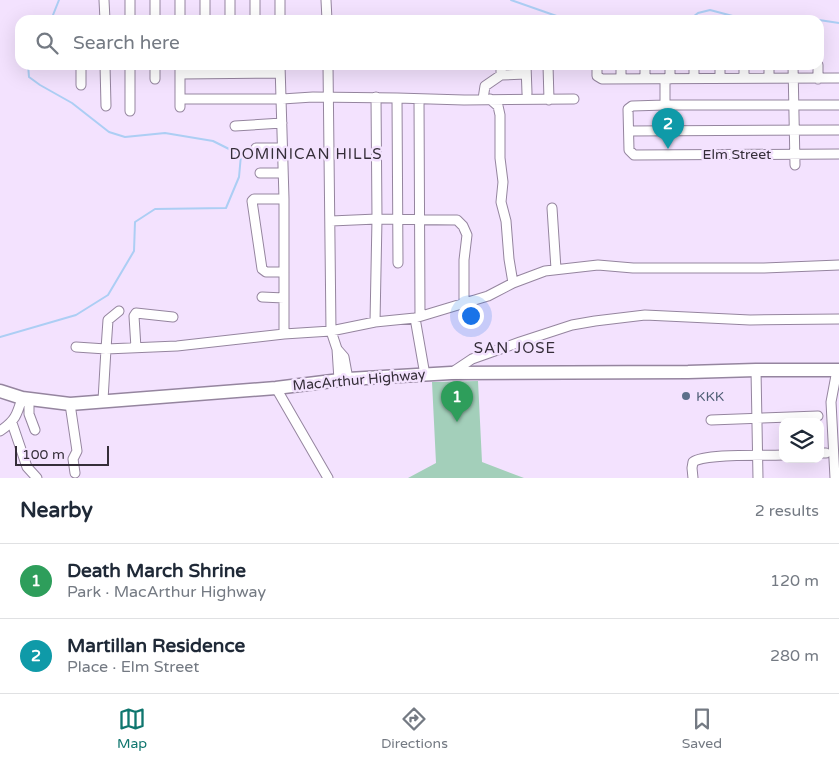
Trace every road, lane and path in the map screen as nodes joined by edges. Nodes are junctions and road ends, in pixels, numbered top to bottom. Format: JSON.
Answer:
{"nodes":[{"id":1,"x":104,"y":0,"type":"edge"},
{"id":2,"x":130,"y":0,"type":"edge"},
{"id":3,"x":155,"y":0,"type":"edge"},
{"id":4,"x":180,"y":0,"type":"edge"},
{"id":5,"x":205,"y":0,"type":"edge"},
{"id":6,"x":230,"y":0,"type":"edge"},
{"id":7,"x":255,"y":0,"type":"edge"},
{"id":8,"x":280,"y":0,"type":"edge"},
{"id":9,"x":326,"y":0,"type":"edge"},
{"id":10,"x":104,"y":15,"type":"edge"},
{"id":11,"x":130,"y":15,"type":"edge"},
{"id":12,"x":155,"y":15,"type":"edge"},
{"id":13,"x":180,"y":15,"type":"edge"},
{"id":14,"x":205,"y":15,"type":"edge"},
{"id":15,"x":230,"y":15,"type":"edge"},
{"id":16,"x":255,"y":15,"type":"edge"},
{"id":17,"x":280,"y":15,"type":"edge"},
{"id":18,"x":327,"y":15,"type":"edge"},
{"id":19,"x":81,"y":70,"type":"edge"},
{"id":20,"x":105,"y":70,"type":"edge"},
{"id":21,"x":130,"y":70,"type":"edge"},
{"id":22,"x":155,"y":70,"type":"edge"},
{"id":23,"x":181,"y":70,"type":"edge"},
{"id":24,"x":280,"y":70,"type":"edge"},
{"id":25,"x":328,"y":70,"type":"edge"},
{"id":26,"x":501,"y":70,"type":"edge"},
{"id":27,"x":526,"y":70,"type":"edge"},
{"id":28,"x":548,"y":70,"type":"edge"},
{"id":29,"x":596,"y":70,"type":"edge"},
{"id":30,"x":621,"y":70,"type":"edge"},
{"id":31,"x":645,"y":70,"type":"edge"},
{"id":32,"x":669,"y":70,"type":"edge"},
{"id":33,"x":694,"y":70,"type":"edge"},
{"id":34,"x":720,"y":70,"type":"edge"},
{"id":35,"x":744,"y":70,"type":"edge"},
{"id":36,"x":769,"y":70,"type":"edge"},
{"id":37,"x":793,"y":70,"type":"edge"},
{"id":38,"x":818,"y":70,"type":"edge"},
{"id":39,"x":501,"y":75,"type":"junction"},
{"id":40,"x":694,"y":78,"type":"junction"},
{"id":41,"x":720,"y":78,"type":"junction"},
{"id":42,"x":744,"y":78,"type":"junction"},
{"id":43,"x":769,"y":78,"type":"junction"},
{"id":44,"x":793,"y":78,"type":"junction"},
{"id":45,"x":818,"y":78,"type":"junction"},
{"id":46,"x":839,"y":78,"type":"edge"},
{"id":47,"x":155,"y":79,"type":"dead end"},
{"id":48,"x":620,"y":79,"type":"junction"},
{"id":49,"x":645,"y":79,"type":"junction"},
{"id":50,"x":667,"y":79,"type":"junction"},
{"id":51,"x":81,"y":85,"type":"dead end"},
{"id":52,"x":527,"y":93,"type":"dead end"},
{"id":53,"x":376,"y":97,"type":"junction"},
{"id":54,"x":328,"y":98,"type":"junction"},
{"id":55,"x":397,"y":98,"type":"junction"},
{"id":56,"x":419,"y":98,"type":"junction"},
{"id":57,"x":282,"y":99,"type":"junction"},
{"id":58,"x":487,"y":99,"type":"junction"},
{"id":59,"x":574,"y":99,"type":"dead end"},
{"id":60,"x":549,"y":100,"type":"junction"},
{"id":61,"x":665,"y":105,"type":"junction"},
{"id":62,"x":839,"y":105,"type":"edge"},
{"id":63,"x":106,"y":106,"type":"dead end"},
{"id":64,"x":794,"y":106,"type":"junction"},
{"id":65,"x":130,"y":111,"type":"dead end"},
{"id":66,"x":282,"y":123,"type":"junction"},
{"id":67,"x":235,"y":126,"type":"dead end"},
{"id":68,"x":629,"y":130,"type":"junction"},
{"id":69,"x":794,"y":130,"type":"junction"},
{"id":70,"x":839,"y":130,"type":"edge"},
{"id":71,"x":256,"y":148,"type":"dead end"},
{"id":72,"x":282,"y":148,"type":"junction"},
{"id":73,"x":795,"y":154,"type":"junction"},
{"id":74,"x":839,"y":154,"type":"edge"},
{"id":75,"x":794,"y":165,"type":"dead end"},
{"id":76,"x":283,"y":172,"type":"junction"},
{"id":77,"x":260,"y":173,"type":"dead end"},
{"id":78,"x":284,"y":199,"type":"junction"},
{"id":79,"x":552,"y":208,"type":"dead end"},
{"id":80,"x":376,"y":219,"type":"junction"},
{"id":81,"x":398,"y":220,"type":"junction"},
{"id":82,"x":420,"y":220,"type":"junction"},
{"id":83,"x":331,"y":222,"type":"junction"},
{"id":84,"x":398,"y":263,"type":"dead end"},
{"id":85,"x":839,"y":265,"type":"edge"},
{"id":86,"x":556,"y":269,"type":"junction"},
{"id":87,"x":284,"y":272,"type":"junction"},
{"id":88,"x":513,"y":283,"type":"junction"},
{"id":89,"x":262,"y":297,"type":"dead end"},
{"id":90,"x":284,"y":298,"type":"junction"},
{"id":91,"x":464,"y":303,"type":"junction"},
{"id":92,"x":120,"y":311,"type":"dead end"},
{"id":93,"x":173,"y":317,"type":"dead end"},
{"id":94,"x":418,"y":317,"type":"junction"},
{"id":95,"x":839,"y":319,"type":"edge"},
{"id":96,"x":375,"y":322,"type":"junction"},
{"id":97,"x":331,"y":331,"type":"junction"},
{"id":98,"x":284,"y":334,"type":"junction"},
{"id":99,"x":76,"y":347,"type":"dead end"},
{"id":100,"x":136,"y":348,"type":"junction"},
{"id":101,"x":106,"y":349,"type":"junction"},
{"id":102,"x":756,"y":370,"type":"junction"},
{"id":103,"x":838,"y":370,"type":"edge"},
{"id":104,"x":451,"y":373,"type":"junction"},
{"id":105,"x":425,"y":374,"type":"junction"},
{"id":106,"x":344,"y":380,"type":"junction"},
{"id":107,"x":276,"y":388,"type":"junction"},
{"id":108,"x":0,"y":391,"type":"edge"},
{"id":109,"x":25,"y":398,"type":"junction"},
{"id":110,"x":103,"y":400,"type":"junction"},
{"id":111,"x":70,"y":404,"type":"junction"},
{"id":112,"x":818,"y":416,"type":"dead end"},
{"id":113,"x":756,"y":419,"type":"junction"},
{"id":114,"x":712,"y":420,"type":"dead end"},
{"id":115,"x":12,"y":423,"type":"junction"},
{"id":116,"x":34,"y":430,"type":"dead end"},
{"id":117,"x":0,"y":431,"type":"edge"},
{"id":118,"x":779,"y":455,"type":"edge"},
{"id":119,"x":757,"y":456,"type":"junction"},
{"id":120,"x":75,"y":473,"type":"dead end"},
{"id":121,"x":36,"y":478,"type":"edge"},
{"id":122,"x":328,"y":478,"type":"edge"},
{"id":123,"x":693,"y":478,"type":"edge"},
{"id":124,"x":758,"y":478,"type":"edge"},
{"id":125,"x":835,"y":478,"type":"edge"}],
"edges":[{"from":1,"to":10,"type":"street"},
{"from":2,"to":11,"type":"street"},
{"from":3,"to":12,"type":"street"},
{"from":4,"to":13,"type":"street"},
{"from":5,"to":14,"type":"street"},
{"from":6,"to":15,"type":"street"},
{"from":7,"to":16,"type":"street"},
{"from":8,"to":17,"type":"street"},
{"from":9,"to":18,"type":"street"},
{"from":19,"to":51,"type":"street"},
{"from":20,"to":63,"type":"street"},
{"from":21,"to":65,"type":"street"},
{"from":22,"to":47,"type":"street"},
{"from":23,"to":57,"type":"street"},
{"from":24,"to":57,"type":"street"},
{"from":25,"to":54,"type":"street"},
{"from":26,"to":39,"type":"street"},
{"from":27,"to":39,"type":"street"},
{"from":27,"to":52,"type":"street"},
{"from":28,"to":60,"type":"street"},
{"from":29,"to":48,"type":"street"},
{"from":30,"to":48,"type":"street"},
{"from":31,"to":49,"type":"street"},
{"from":32,"to":50,"type":"street"},
{"from":33,"to":40,"type":"street"},
{"from":34,"to":41,"type":"street"},
{"from":35,"to":42,"type":"street"},
{"from":36,"to":43,"type":"street"},
{"from":37,"to":44,"type":"street"},
{"from":38,"to":45,"type":"street"},
{"from":39,"to":58,"type":"street"},
{"from":40,"to":41,"type":"street"},
{"from":40,"to":50,"type":"street"},
{"from":41,"to":42,"type":"street"},
{"from":42,"to":43,"type":"street"},
{"from":43,"to":44,"type":"street"},
{"from":44,"to":45,"type":"street"},
{"from":44,"to":64,"type":"street"},
{"from":45,"to":46,"type":"street"},
{"from":48,"to":49,"type":"street"},
{"from":49,"to":50,"type":"street"},
{"from":50,"to":61,"type":"street"},
{"from":53,"to":54,"type":"street"},
{"from":53,"to":55,"type":"street"},
{"from":53,"to":80,"type":"street"},
{"from":54,"to":57,"type":"street"},
{"from":54,"to":83,"type":"street"},
{"from":55,"to":56,"type":"street"},
{"from":55,"to":81,"type":"street"},
{"from":56,"to":58,"type":"street"},
{"from":56,"to":82,"type":"street"},
{"from":57,"to":66,"type":"street"},
{"from":58,"to":60,"type":"street"},
{"from":58,"to":88,"type":"street"},
{"from":59,"to":60,"type":"street"},
{"from":61,"to":64,"type":"street"},
{"from":61,"to":68,"type":"street"},
{"from":62,"to":64,"type":"street"},
{"from":64,"to":69,"type":"street"},
{"from":66,"to":67,"type":"street"},
{"from":66,"to":72,"type":"street"},
{"from":68,"to":69,"type":"street"},
{"from":68,"to":73,"type":"street","name":"Elm Street"},
{"from":69,"to":70,"type":"street"},
{"from":69,"to":73,"type":"street"},
{"from":71,"to":72,"type":"street"},
{"from":72,"to":76,"type":"street"},
{"from":73,"to":74,"type":"street","name":"Elm Street"},
{"from":73,"to":75,"type":"street"},
{"from":76,"to":77,"type":"street"},
{"from":76,"to":78,"type":"street"},
{"from":78,"to":87,"type":"street"},
{"from":78,"to":87,"type":"street"},
{"from":79,"to":86,"type":"street"},
{"from":80,"to":81,"type":"street"},
{"from":80,"to":83,"type":"street"},
{"from":80,"to":96,"type":"street"},
{"from":81,"to":82,"type":"street"},
{"from":81,"to":84,"type":"street"},
{"from":82,"to":91,"type":"street"},
{"from":82,"to":94,"type":"street"},
{"from":83,"to":97,"type":"street"},
{"from":85,"to":86,"type":"street"},
{"from":86,"to":88,"type":"street"},
{"from":87,"to":90,"type":"street"},
{"from":88,"to":91,"type":"street"},
{"from":89,"to":90,"type":"street"},
{"from":90,"to":98,"type":"street"},
{"from":91,"to":94,"type":"street"},
{"from":92,"to":101,"type":"street"},
{"from":93,"to":100,"type":"street"},
{"from":94,"to":96,"type":"street"},
{"from":94,"to":105,"type":"street"},
{"from":95,"to":104,"type":"street"},
{"from":96,"to":97,"type":"street"},
{"from":97,"to":98,"type":"street"},
{"from":97,"to":106,"type":"street"},
{"from":98,"to":100,"type":"street"},
{"from":99,"to":101,"type":"street"},
{"from":100,"to":101,"type":"street"},
{"from":101,"to":110,"type":"street"},
{"from":102,"to":103,"type":"highway","name":"MacArthur Highway"},
{"from":102,"to":104,"type":"highway","name":"MacArthur Highway"},
{"from":102,"to":113,"type":"street"},
{"from":103,"to":125,"type":"street"},
{"from":104,"to":105,"type":"highway","name":"MacArthur Highway"},
{"from":105,"to":106,"type":"highway","name":"MacArthur Highway"},
{"from":106,"to":107,"type":"highway","name":"MacArthur Highway"},
{"from":107,"to":110,"type":"highway","name":"MacArthur Highway"},
{"from":107,"to":122,"type":"street"},
{"from":108,"to":109,"type":"highway","name":"MacArthur Highway"},
{"from":109,"to":111,"type":"highway","name":"MacArthur Highway"},
{"from":109,"to":115,"type":"street"},
{"from":109,"to":116,"type":"street"},
{"from":110,"to":111,"type":"highway","name":"MacArthur Highway"},
{"from":111,"to":120,"type":"street"},
{"from":112,"to":113,"type":"street"},
{"from":113,"to":114,"type":"street"},
{"from":113,"to":119,"type":"street"},
{"from":115,"to":117,"type":"street"},
{"from":115,"to":121,"type":"street"},
{"from":118,"to":119,"type":"street"},
{"from":119,"to":123,"type":"street"},
{"from":119,"to":124,"type":"street"}]}
